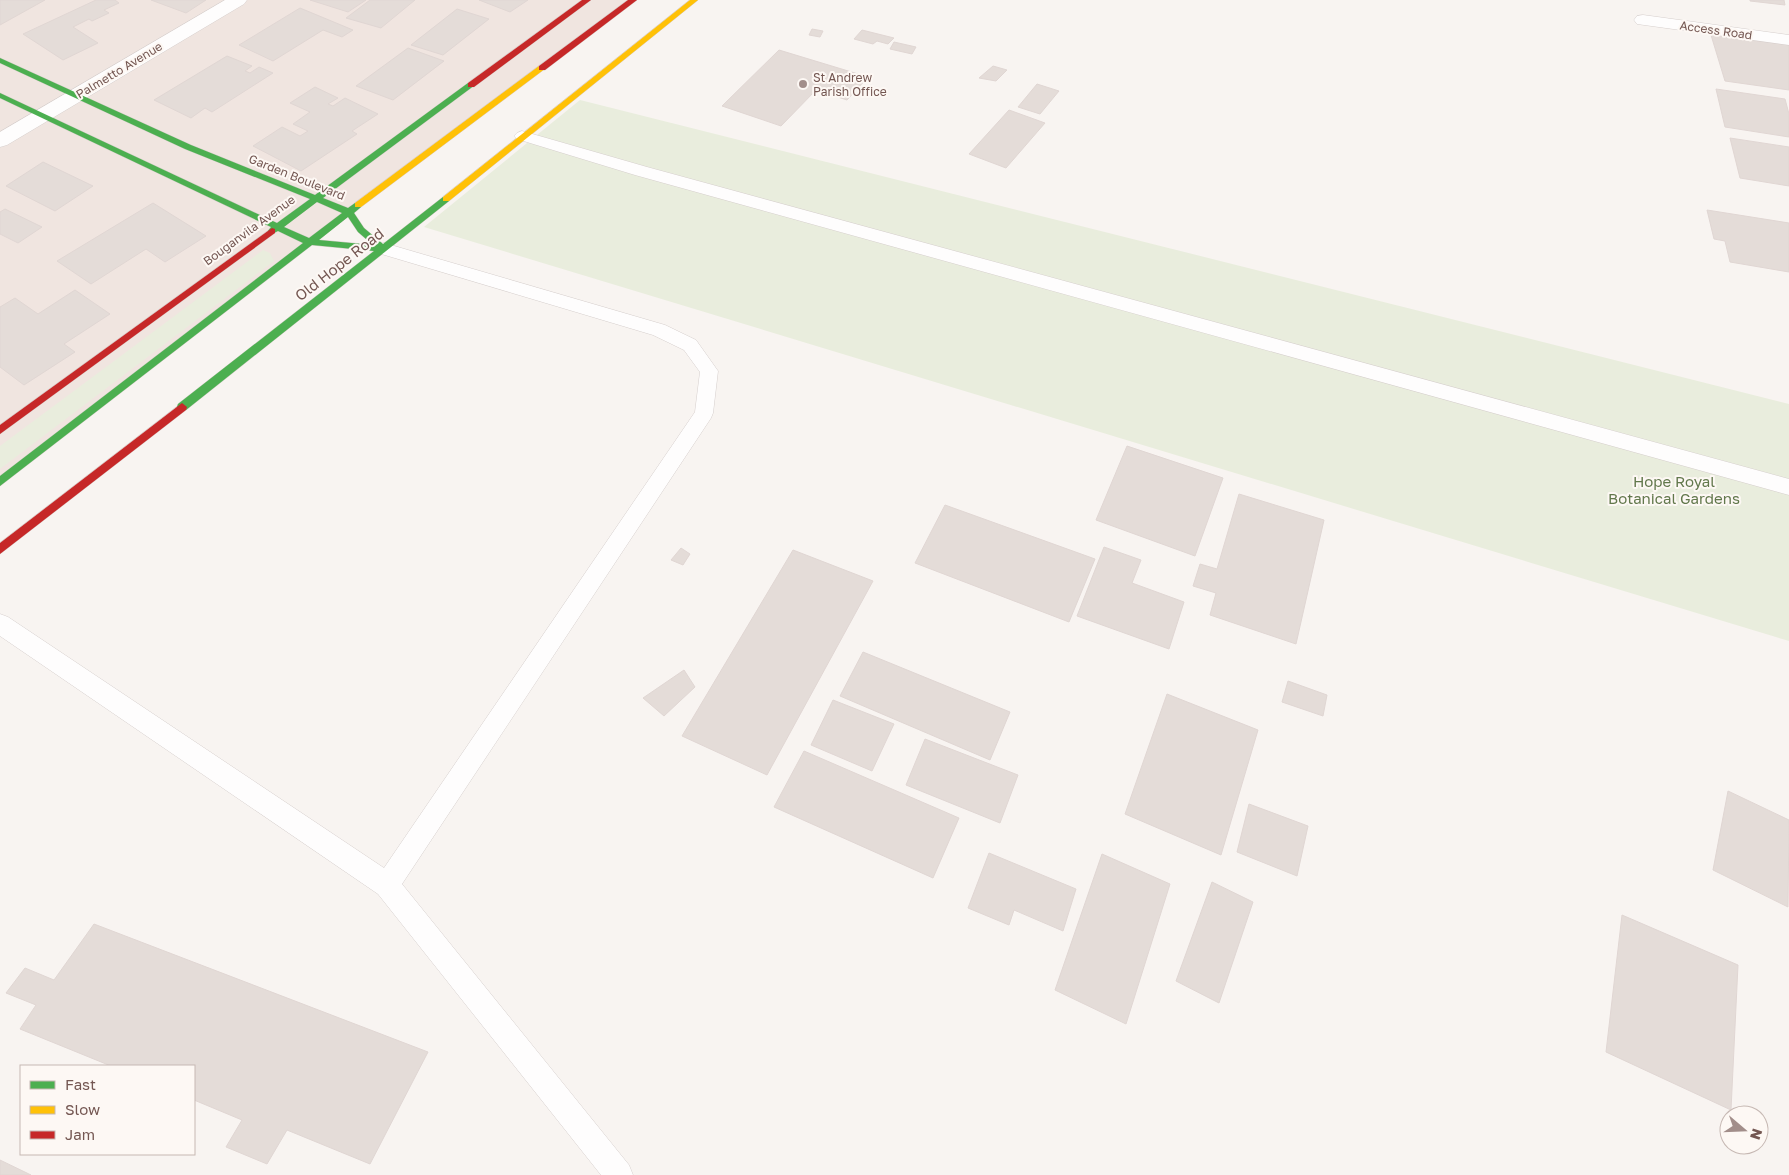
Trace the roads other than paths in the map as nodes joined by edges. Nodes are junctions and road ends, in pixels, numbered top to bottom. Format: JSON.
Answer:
{"nodes":[{"id":1,"x":238,"y":0,"type":"edge"},
{"id":2,"x":587,"y":0,"type":"edge"},
{"id":3,"x":633,"y":0,"type":"edge"},
{"id":4,"x":694,"y":0,"type":"edge"},
{"id":5,"x":1643,"y":20,"type":"dead end"},
{"id":6,"x":1789,"y":40,"type":"edge"},
{"id":7,"x":0,"y":60,"type":"edge"},
{"id":8,"x":0,"y":95,"type":"edge"},
{"id":9,"x":77,"y":95,"type":"junction"},
{"id":10,"x":43,"y":116,"type":"junction"},
{"id":11,"x":522,"y":136,"type":"junction"},
{"id":12,"x":0,"y":141,"type":"edge"},
{"id":13,"x":315,"y":198,"type":"junction"},
{"id":14,"x":348,"y":212,"type":"junction"},
{"id":15,"x":277,"y":226,"type":"junction"},
{"id":16,"x":309,"y":242,"type":"junction"},
{"id":17,"x":384,"y":249,"type":"junction"},
{"id":18,"x":0,"y":430,"type":"edge"},
{"id":19,"x":0,"y":482,"type":"edge"},
{"id":20,"x":1789,"y":487,"type":"edge"},
{"id":21,"x":0,"y":549,"type":"edge"},
{"id":22,"x":0,"y":624,"type":"edge"},
{"id":23,"x":386,"y":885,"type":"junction"},
{"id":24,"x":619,"y":1175,"type":"edge"}],
"edges":[{"from":1,"to":9,"type":"street","name":"Palmetto Avenue"},
{"from":2,"to":13,"type":"street","name":"Bouganvila Avenue"},
{"from":3,"to":14,"type":"street"},
{"from":4,"to":11,"type":"street","name":"Old Hope Road"},
{"from":5,"to":6,"type":"street","name":"Access Road"},
{"from":7,"to":9,"type":"street","name":"Garden Boulevard"},
{"from":8,"to":10,"type":"street"},
{"from":9,"to":10,"type":"street","name":"Palmetto Avenue"},
{"from":9,"to":13,"type":"street","name":"Garden Boulevard"},
{"from":10,"to":12,"type":"street","name":"Palmetto Avenue"},
{"from":10,"to":15,"type":"street"},
{"from":11,"to":17,"type":"street","name":"Old Hope Road"},
{"from":11,"to":20,"type":"lane"},
{"from":13,"to":14,"type":"street","name":"Garden Boulevard"},
{"from":13,"to":15,"type":"street","name":"Bouganvila Avenue"},
{"from":14,"to":16,"type":"street"},
{"from":14,"to":17,"type":"street","name":"Garden Boulevard"},
{"from":15,"to":16,"type":"street"},
{"from":15,"to":18,"type":"street","name":"Bouganvila Avenue"},
{"from":16,"to":17,"type":"street"},
{"from":16,"to":19,"type":"street"},
{"from":17,"to":21,"type":"street","name":"Old Hope Road"},
{"from":17,"to":23,"type":"lane"},
{"from":22,"to":23,"type":"lane"},
{"from":23,"to":24,"type":"lane"}]}
